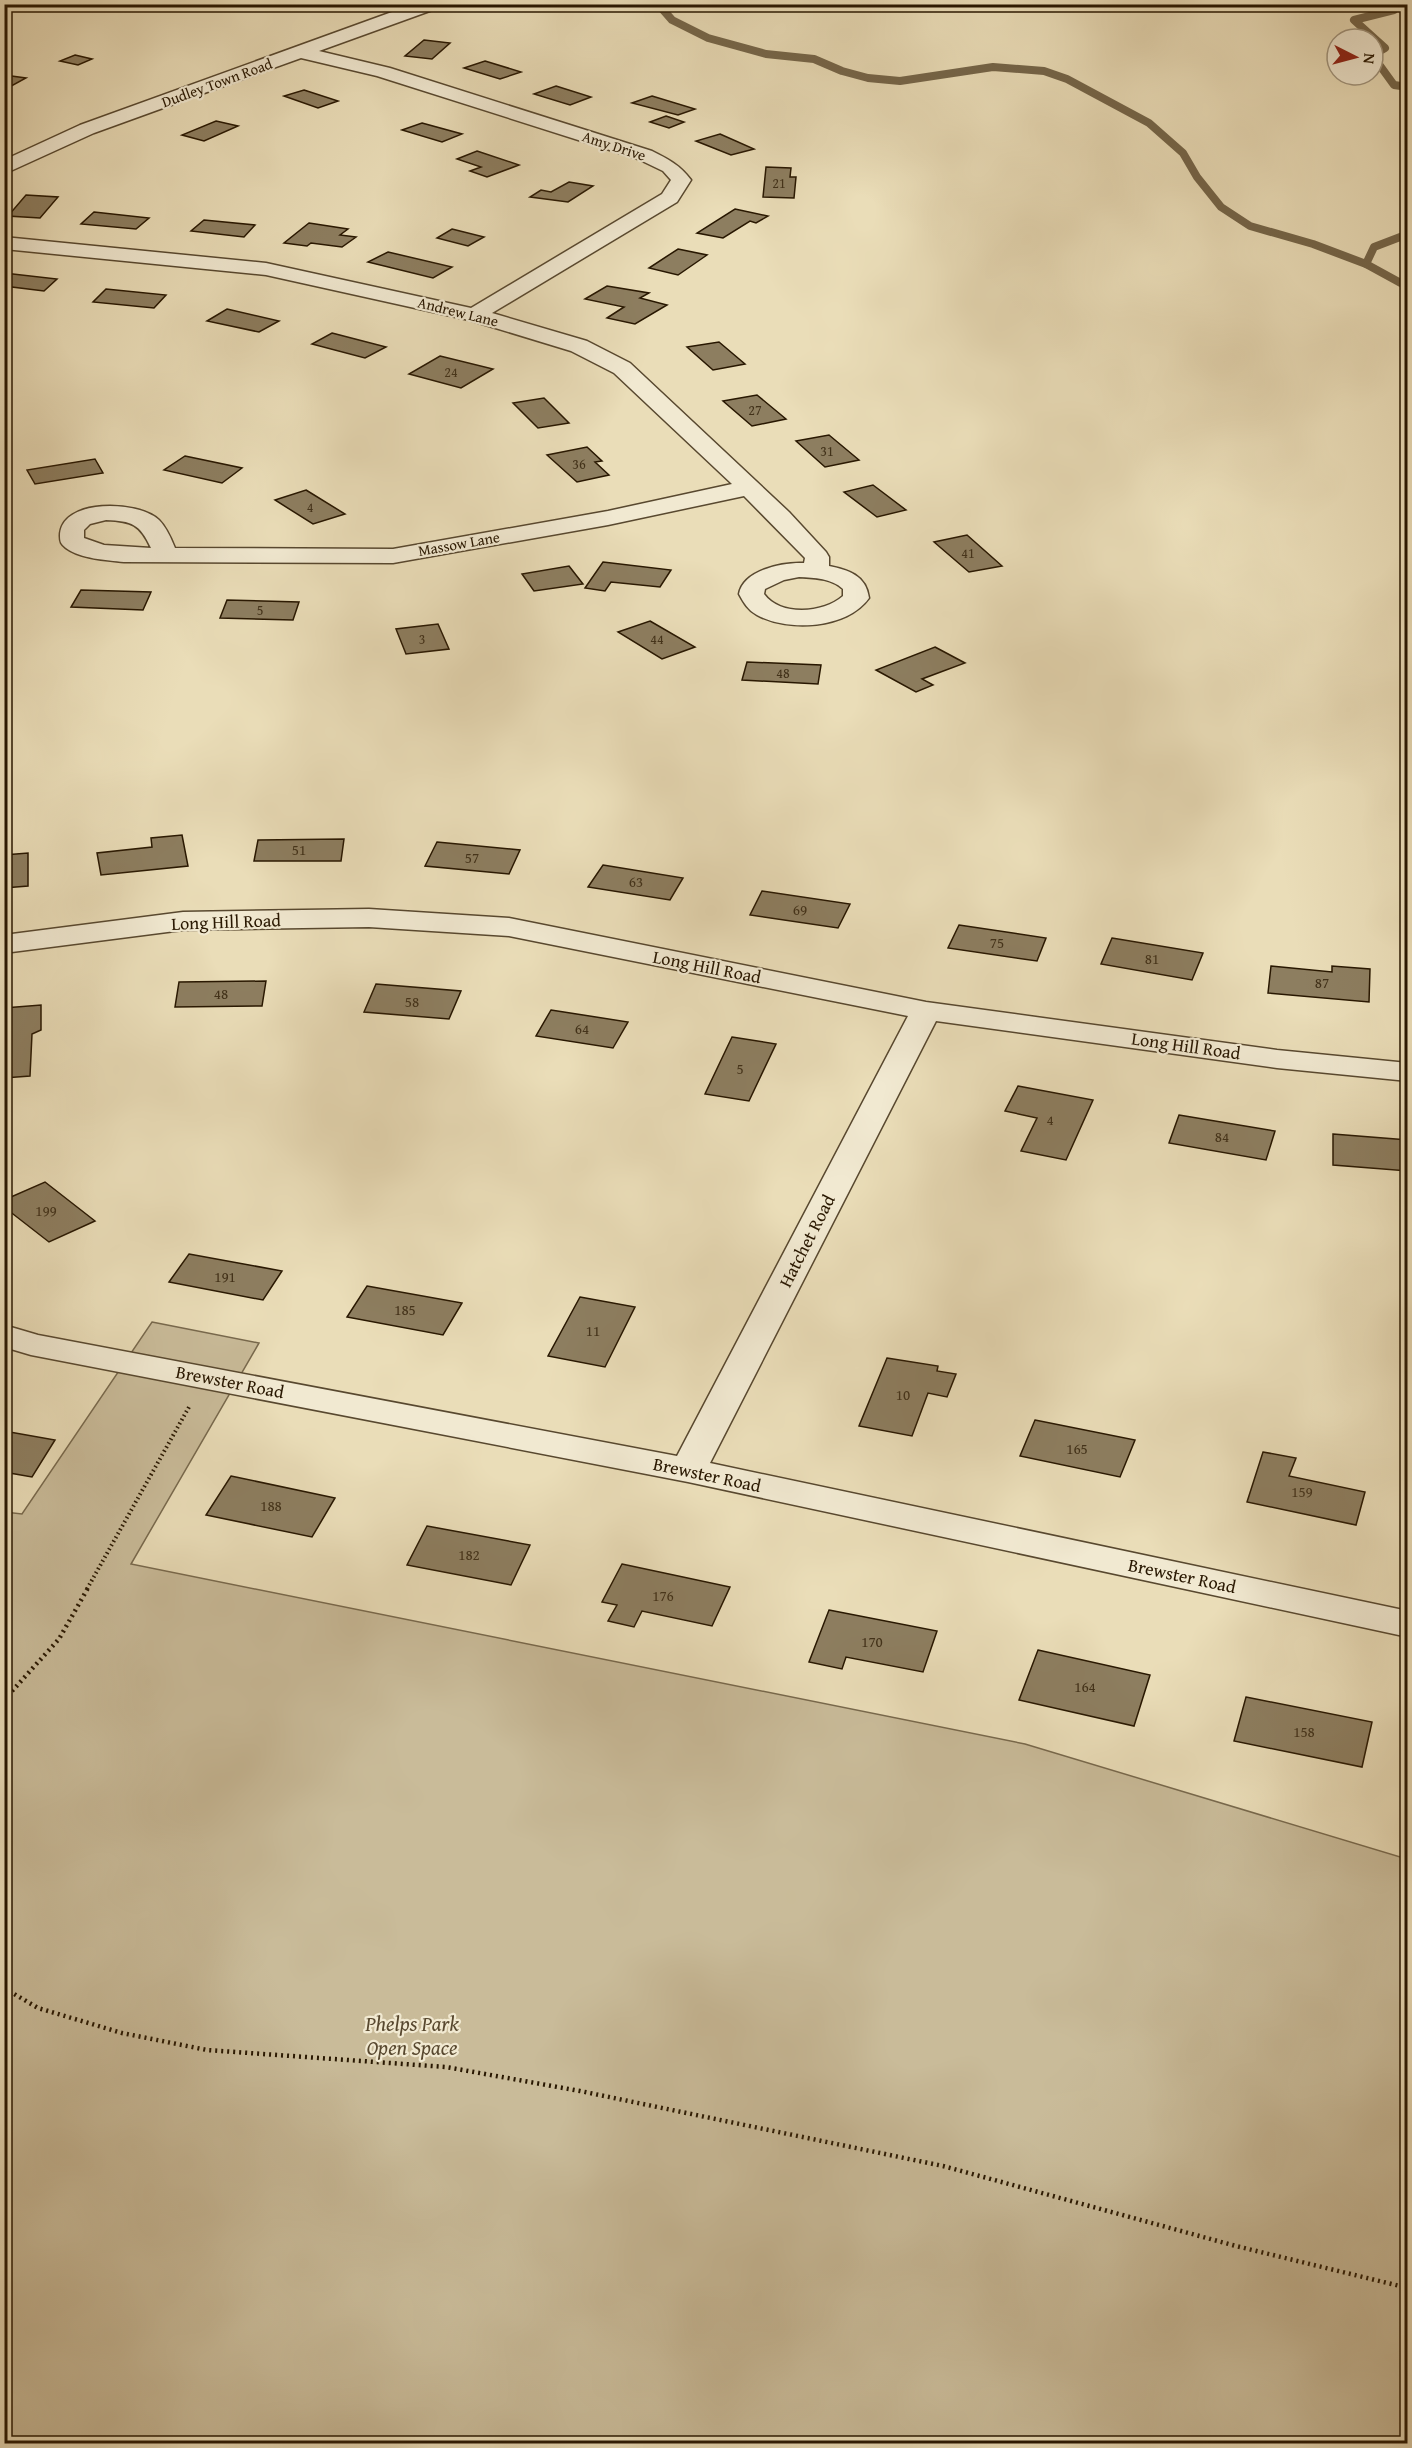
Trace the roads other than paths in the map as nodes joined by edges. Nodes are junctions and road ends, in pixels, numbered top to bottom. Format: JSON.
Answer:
{"nodes":[{"id":1,"x":432,"y":4,"type":"edge"},
{"id":2,"x":302,"y":52,"type":"junction"},
{"id":3,"x":4,"y":168,"type":"edge"},
{"id":4,"x":4,"y":243,"type":"edge"},
{"id":5,"x":474,"y":315,"type":"junction"},
{"id":6,"x":748,"y":488,"type":"junction"},
{"id":7,"x":166,"y":554,"type":"dead end"},
{"id":8,"x":816,"y":571,"type":"dead end"},
{"id":9,"x":4,"y":944,"type":"edge"},
{"id":10,"x":926,"y":1011,"type":"junction"},
{"id":11,"x":1407,"y":1072,"type":"edge"},
{"id":12,"x":4,"y":1335,"type":"edge"},
{"id":13,"x":688,"y":1470,"type":"junction"},
{"id":14,"x":1407,"y":1624,"type":"edge"}],
"edges":[{"from":1,"to":2,"type":"street","name":"Dudley Town Road"},
{"from":2,"to":3,"type":"street","name":"Dudley Town Road"},
{"from":2,"to":5,"type":"street","name":"Amy Drive"},
{"from":4,"to":5,"type":"street","name":"Andrew Lane"},
{"from":5,"to":6,"type":"street","name":"Andrew Lane"},
{"from":6,"to":7,"type":"street","name":"Massow Lane"},
{"from":6,"to":8,"type":"street","name":"Andrew Lane"},
{"from":9,"to":10,"type":"street","name":"Long Hill Road"},
{"from":10,"to":11,"type":"street","name":"Long Hill Road"},
{"from":10,"to":13,"type":"street","name":"Hatchet Road"},
{"from":12,"to":13,"type":"street","name":"Brewster Road"},
{"from":13,"to":14,"type":"street","name":"Brewster Road"}]}
